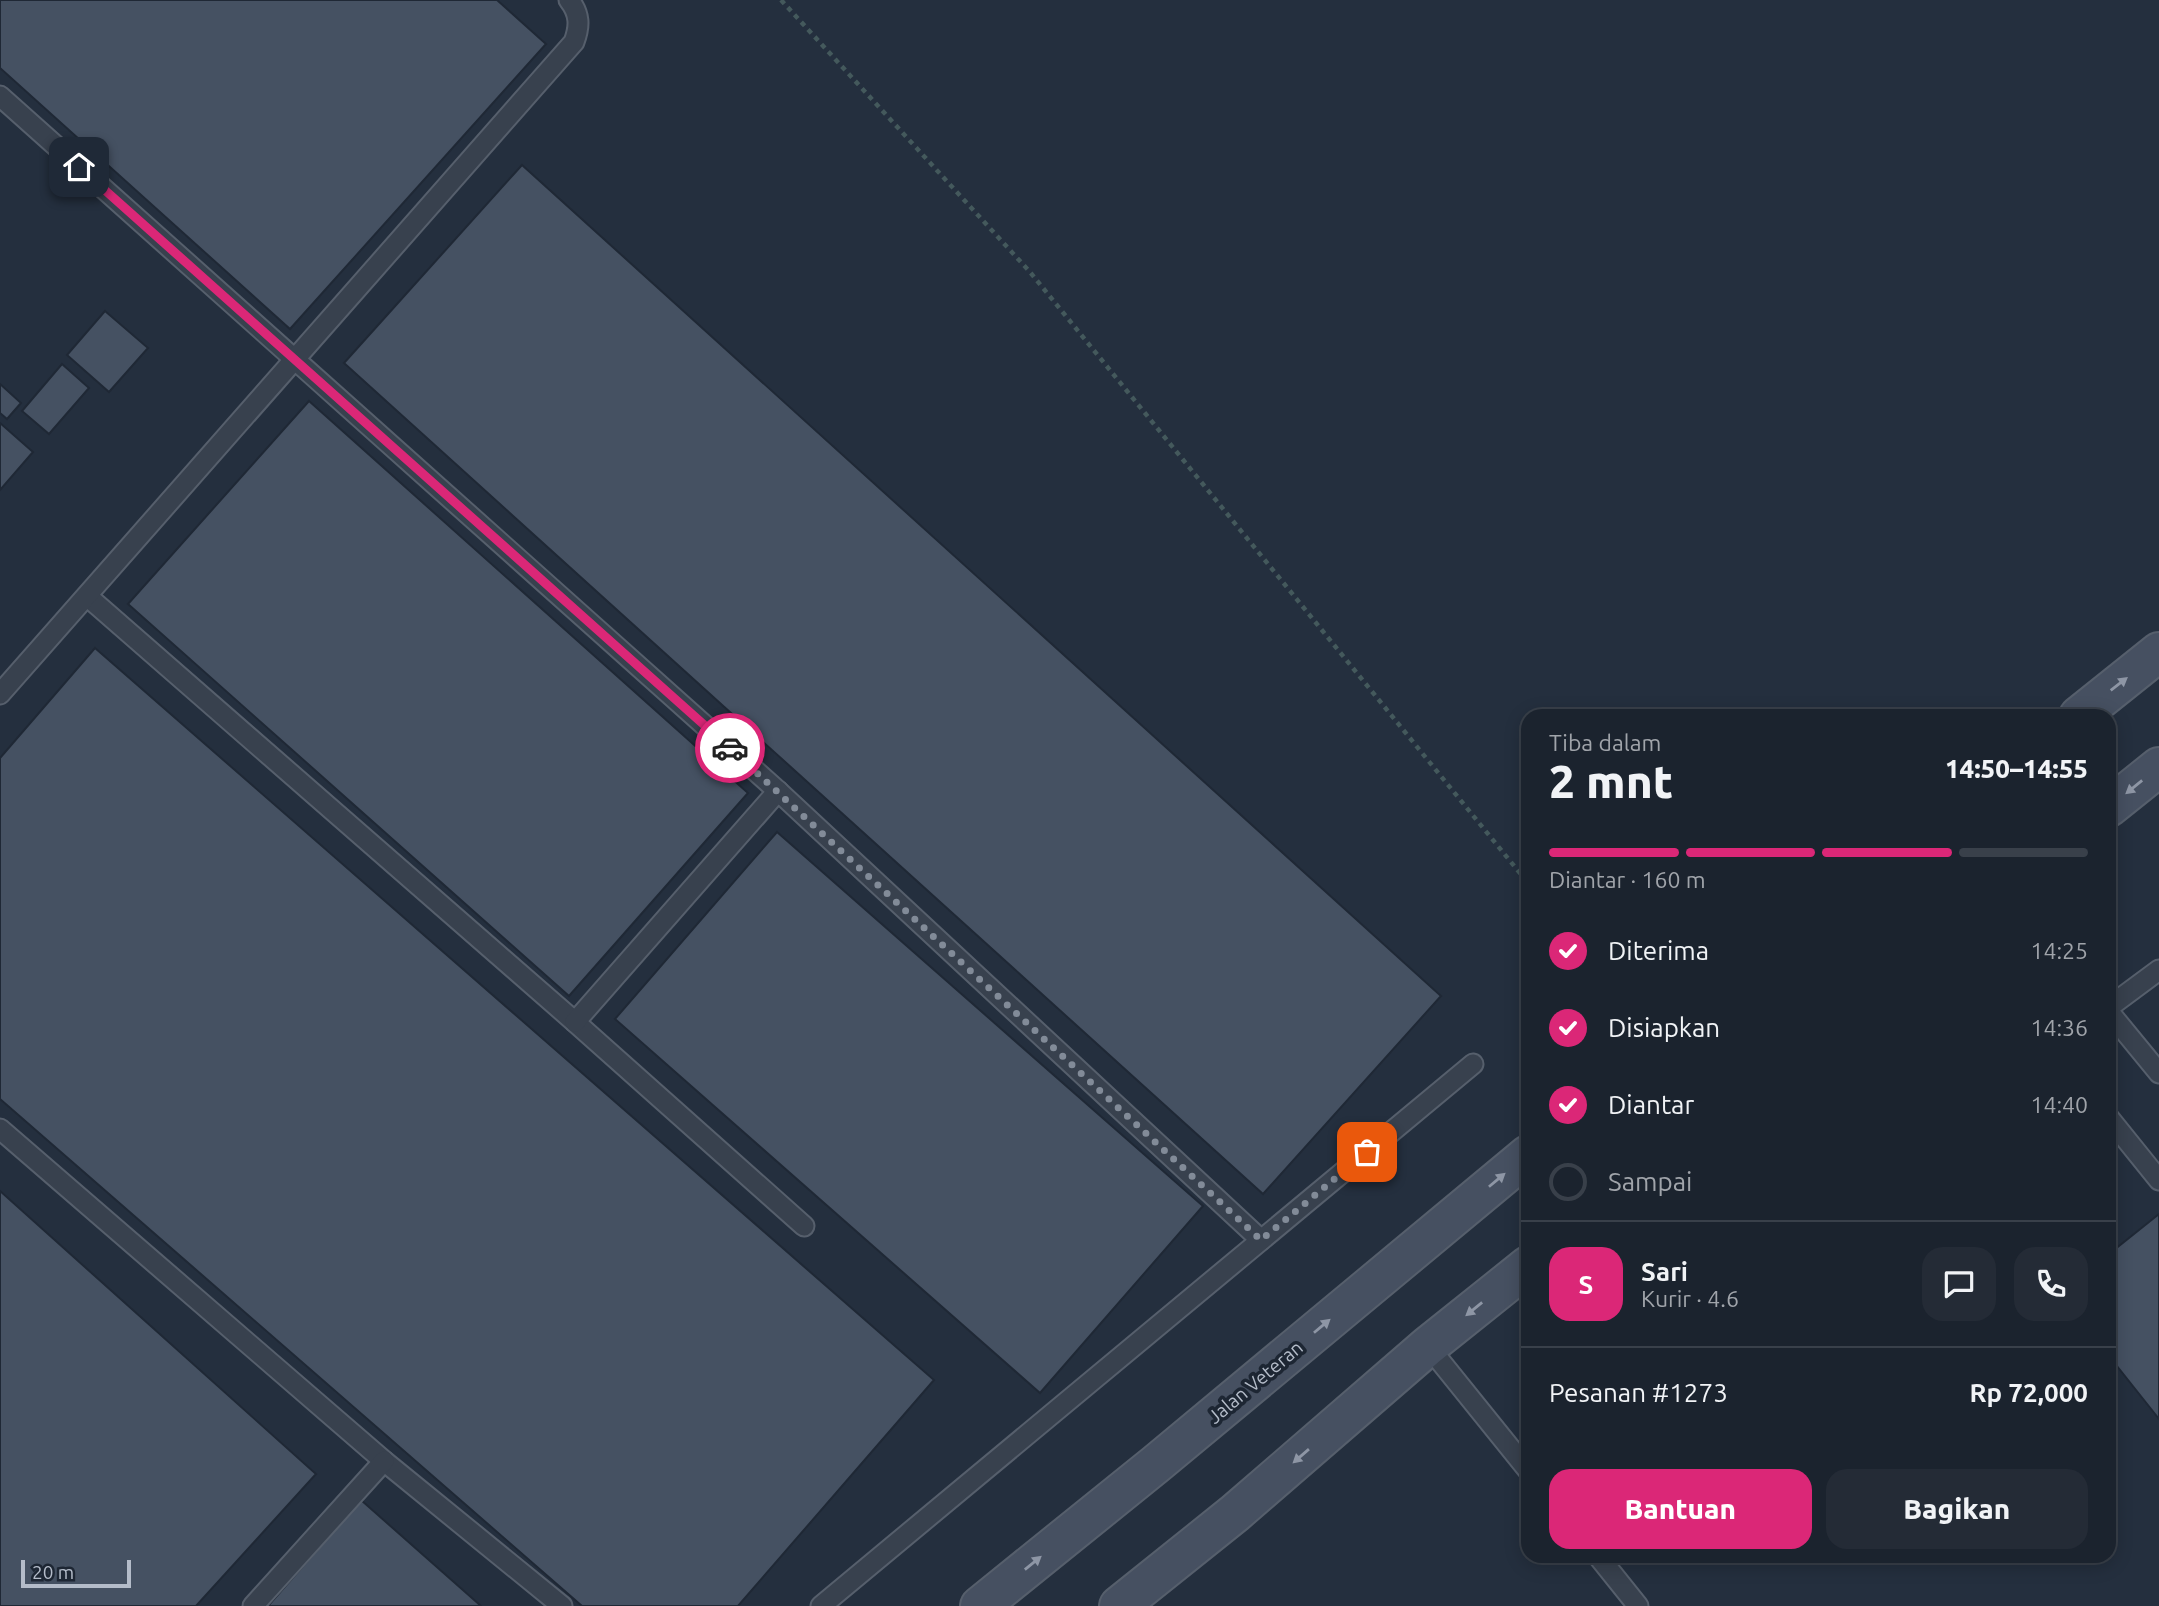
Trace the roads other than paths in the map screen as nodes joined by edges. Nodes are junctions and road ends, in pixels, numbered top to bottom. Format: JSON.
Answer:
{"nodes":[{"id":1,"x":569,"y":0,"type":"edge"},
{"id":2,"x":0,"y":96,"type":"edge"},
{"id":3,"x":295,"y":360,"type":"junction"},
{"id":4,"x":87,"y":596,"type":"junction"},
{"id":5,"x":2159,"y":652,"type":"edge"},
{"id":6,"x":0,"y":693,"type":"edge"},
{"id":7,"x":2088,"y":709,"type":"edge"},
{"id":8,"x":2159,"y":767,"type":"edge"},
{"id":9,"x":778,"y":791,"type":"junction"},
{"id":10,"x":2116,"y":801,"type":"edge"},
{"id":11,"x":2159,"y":970,"type":"edge"},
{"id":12,"x":2116,"y":1001,"type":"edge"},
{"id":13,"x":2116,"y":1021,"type":"edge"},
{"id":14,"x":575,"y":1022,"type":"junction"},
{"id":15,"x":1473,"y":1063,"type":"dead end"},
{"id":16,"x":2159,"y":1073,"type":"edge"},
{"id":17,"x":2116,"y":1127,"type":"edge"},
{"id":18,"x":0,"y":1129,"type":"edge"},
{"id":19,"x":1521,"y":1161,"type":"edge"},
{"id":20,"x":2159,"y":1180,"type":"edge"},
{"id":21,"x":804,"y":1226,"type":"dead end"},
{"id":22,"x":1261,"y":1240,"type":"junction"},
{"id":23,"x":1521,"y":1272,"type":"edge"},
{"id":24,"x":1428,"y":1346,"type":"junction"},
{"id":25,"x":384,"y":1461,"type":"junction"},
{"id":26,"x":1521,"y":1461,"type":"edge"},
{"id":27,"x":1604,"y":1563,"type":"edge"},
{"id":28,"x":253,"y":1606,"type":"edge"},
{"id":29,"x":562,"y":1606,"type":"edge"},
{"id":30,"x":821,"y":1606,"type":"edge"},
{"id":31,"x":979,"y":1606,"type":"edge"},
{"id":32,"x":1119,"y":1606,"type":"edge"},
{"id":33,"x":1639,"y":1606,"type":"edge"}],
"edges":[{"from":1,"to":3,"type":"lane"},
{"from":2,"to":3,"type":"lane"},
{"from":3,"to":4,"type":"lane"},
{"from":3,"to":9,"type":"lane"},
{"from":4,"to":6,"type":"lane"},
{"from":4,"to":14,"type":"lane"},
{"from":7,"to":5,"type":"main road","one_way":true},
{"from":8,"to":10,"type":"main road","one_way":true},
{"from":9,"to":14,"type":"lane"},
{"from":9,"to":22,"type":"lane"},
{"from":11,"to":12,"type":"lane"},
{"from":13,"to":16,"type":"lane"},
{"from":14,"to":21,"type":"lane"},
{"from":15,"to":22,"type":"lane"},
{"from":17,"to":20,"type":"lane"},
{"from":18,"to":25,"type":"lane"},
{"from":31,"to":19,"type":"main road","name":"Jalan Veteran","one_way":true},
{"from":22,"to":30,"type":"lane"},
{"from":23,"to":24,"type":"main road","one_way":true},
{"from":24,"to":26,"type":"lane"},
{"from":24,"to":32,"type":"main road","one_way":true},
{"from":25,"to":28,"type":"lane"},
{"from":25,"to":29,"type":"lane"},
{"from":27,"to":33,"type":"lane"}]}
